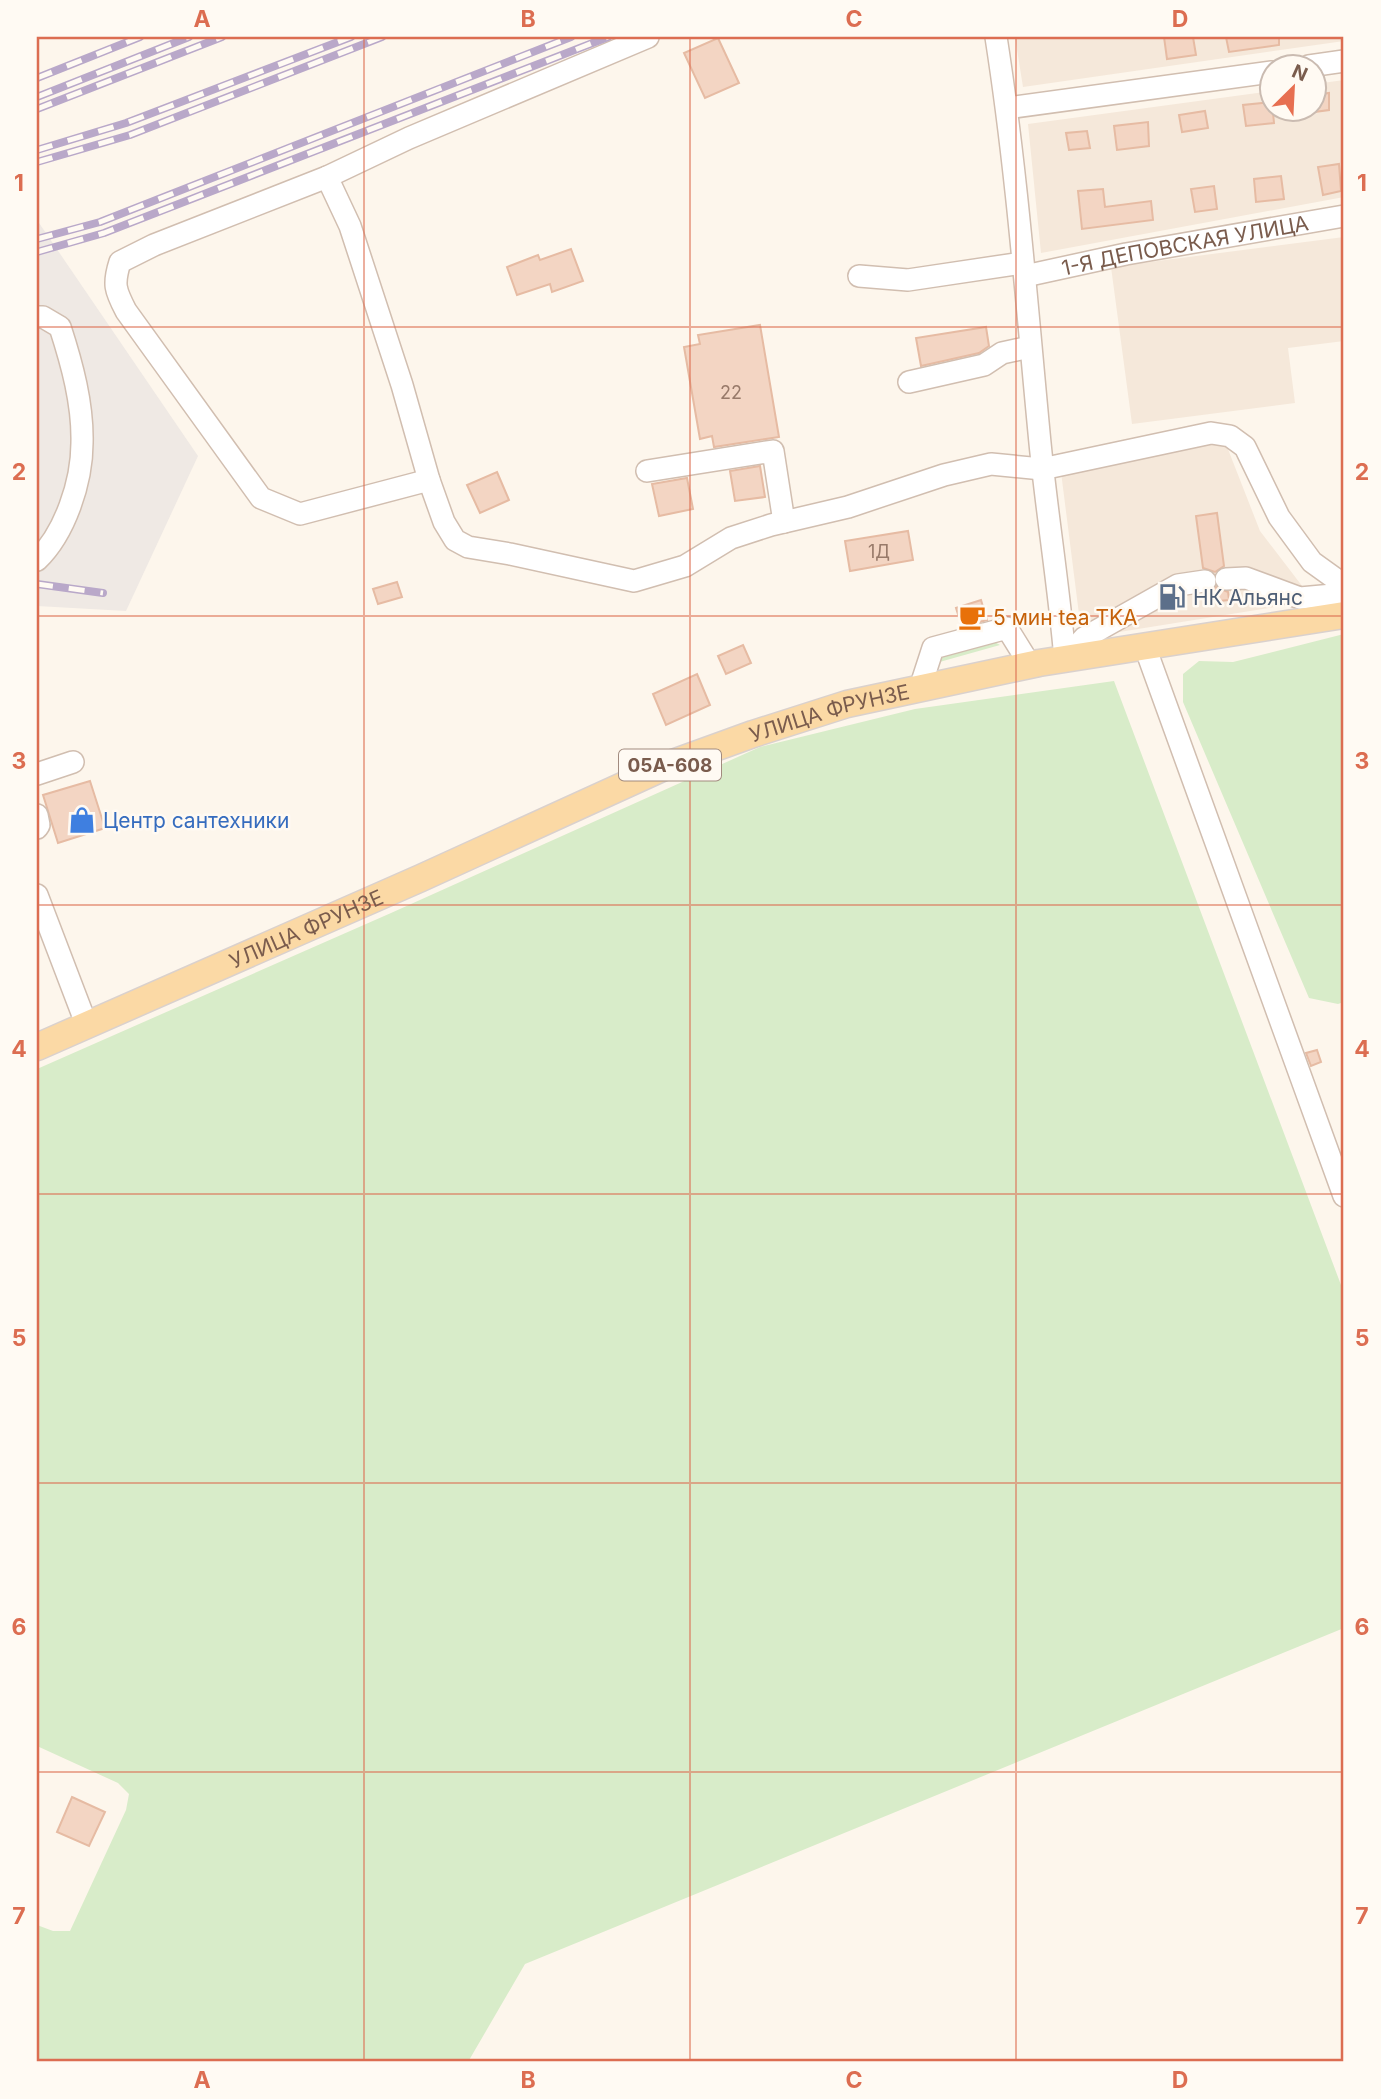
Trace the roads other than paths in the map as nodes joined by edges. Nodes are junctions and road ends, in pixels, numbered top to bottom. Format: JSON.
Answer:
{"nodes":[{"id":1,"x":648,"y":37,"type":"edge"},
{"id":2,"x":996,"y":37,"type":"edge"},
{"id":3,"x":1258,"y":74,"type":"edge"},
{"id":4,"x":1007,"y":108,"type":"junction"},
{"id":5,"x":327,"y":177,"type":"junction"},
{"id":6,"x":1344,"y":216,"type":"edge"},
{"id":7,"x":1023,"y":269,"type":"junction"},
{"id":8,"x":859,"y":276,"type":"dead end"},
{"id":9,"x":37,"y":317,"type":"edge"},
{"id":10,"x":1030,"y":347,"type":"junction"},
{"id":11,"x":909,"y":382,"type":"dead end"},
{"id":12,"x":1042,"y":469,"type":"junction"},
{"id":13,"x":647,"y":471,"type":"dead end"},
{"id":14,"x":429,"y":480,"type":"junction"},
{"id":15,"x":784,"y":522,"type":"junction"},
{"id":16,"x":37,"y":560,"type":"edge"},
{"id":17,"x":1344,"y":585,"type":"edge"},
{"id":18,"x":1344,"y":594,"type":"edge"},
{"id":19,"x":1344,"y":615,"type":"edge"},
{"id":20,"x":1145,"y":647,"type":"junction"},
{"id":21,"x":1065,"y":659,"type":"junction"},
{"id":22,"x":1030,"y":665,"type":"junction"},
{"id":23,"x":920,"y":688,"type":"junction"},
{"id":24,"x":73,"y":762,"type":"dead end"},
{"id":25,"x":37,"y":774,"type":"edge"},
{"id":26,"x":37,"y":815,"type":"edge"},
{"id":27,"x":37,"y":828,"type":"edge"},
{"id":28,"x":37,"y":895,"type":"edge"},
{"id":29,"x":87,"y":1026,"type":"junction"},
{"id":30,"x":37,"y":1047,"type":"edge"},
{"id":31,"x":1344,"y":1196,"type":"edge"}],
"edges":[{"from":1,"to":5,"type":"street"},
{"from":2,"to":4,"type":"street"},
{"from":3,"to":4,"type":"street"},
{"from":4,"to":7,"type":"street"},
{"from":5,"to":14,"type":"street"},
{"from":5,"to":14,"type":"street"},
{"from":6,"to":7,"type":"street","name":"1-Я ДЕПОВСКАЯ УЛИЦА"},
{"from":7,"to":8,"type":"street","name":"1-Я ДЕПОВСКАЯ УЛИЦА"},
{"from":7,"to":10,"type":"street"},
{"from":9,"to":16,"type":"street"},
{"from":10,"to":11,"type":"street"},
{"from":10,"to":12,"type":"street"},
{"from":12,"to":15,"type":"street"},
{"from":12,"to":17,"type":"street"},
{"from":12,"to":21,"type":"street"},
{"from":13,"to":15,"type":"street"},
{"from":14,"to":15,"type":"street"},
{"from":18,"to":21,"type":"street"},
{"from":19,"to":20,"type":"main road","name":"УЛИЦА ФРУНЗЕ","number":"05А-608"},
{"from":20,"to":21,"type":"main road","name":"УЛИЦА ФРУНЗЕ","number":"05А-608"},
{"from":20,"to":31,"type":"street"},
{"from":21,"to":22,"type":"main road","name":"УЛИЦА ФРУНЗЕ","number":"05А-608"},
{"from":22,"to":23,"type":"main road","name":"УЛИЦА ФРУНЗЕ","number":"05А-608"},
{"from":22,"to":23,"type":"street"},
{"from":23,"to":29,"type":"main road","name":"УЛИЦА ФРУНЗЕ","number":"05А-608"},
{"from":24,"to":25,"type":"street"},
{"from":26,"to":27,"type":"street"},
{"from":28,"to":29,"type":"street"},
{"from":29,"to":30,"type":"main road","name":"УЛИЦА ФРУНЗЕ","number":"05А-608"}]}
